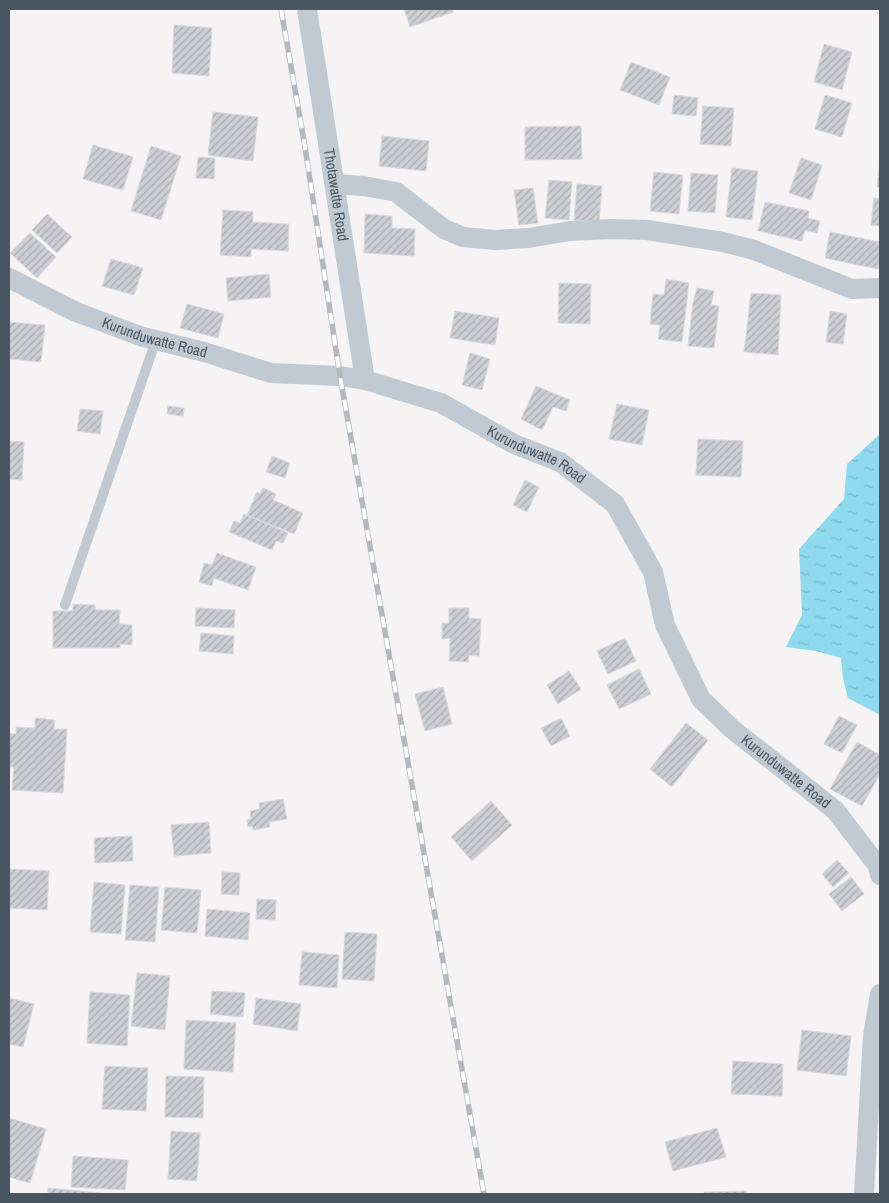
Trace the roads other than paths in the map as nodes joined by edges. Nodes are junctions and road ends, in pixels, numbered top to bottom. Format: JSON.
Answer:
{"nodes":[{"id":1,"x":306,"y":9,"type":"edge"},
{"id":2,"x":335,"y":184,"type":"junction"},
{"id":3,"x":9,"y":278,"type":"edge"},
{"id":4,"x":880,"y":288,"type":"edge"},
{"id":5,"x":156,"y":340,"type":"junction"},
{"id":6,"x":365,"y":380,"type":"junction"},
{"id":7,"x":64,"y":605,"type":"dead end"},
{"id":8,"x":880,"y":875,"type":"edge"},
{"id":9,"x":880,"y":994,"type":"edge"},
{"id":10,"x":877,"y":1036,"type":"edge"},
{"id":11,"x":864,"y":1194,"type":"edge"}],
"edges":[{"from":1,"to":2,"type":"street","name":"Thotawatte Road"},
{"from":2,"to":4,"type":"street"},
{"from":2,"to":6,"type":"street","name":"Thotawatte Road"},
{"from":3,"to":5,"type":"street","name":"Kurunduwatte Road"},
{"from":5,"to":6,"type":"street","name":"Kurunduwatte Road"},
{"from":5,"to":7,"type":"lane"},
{"from":6,"to":8,"type":"street","name":"Kurunduwatte Road"},
{"from":9,"to":10,"type":"street"},
{"from":10,"to":11,"type":"street"}]}
